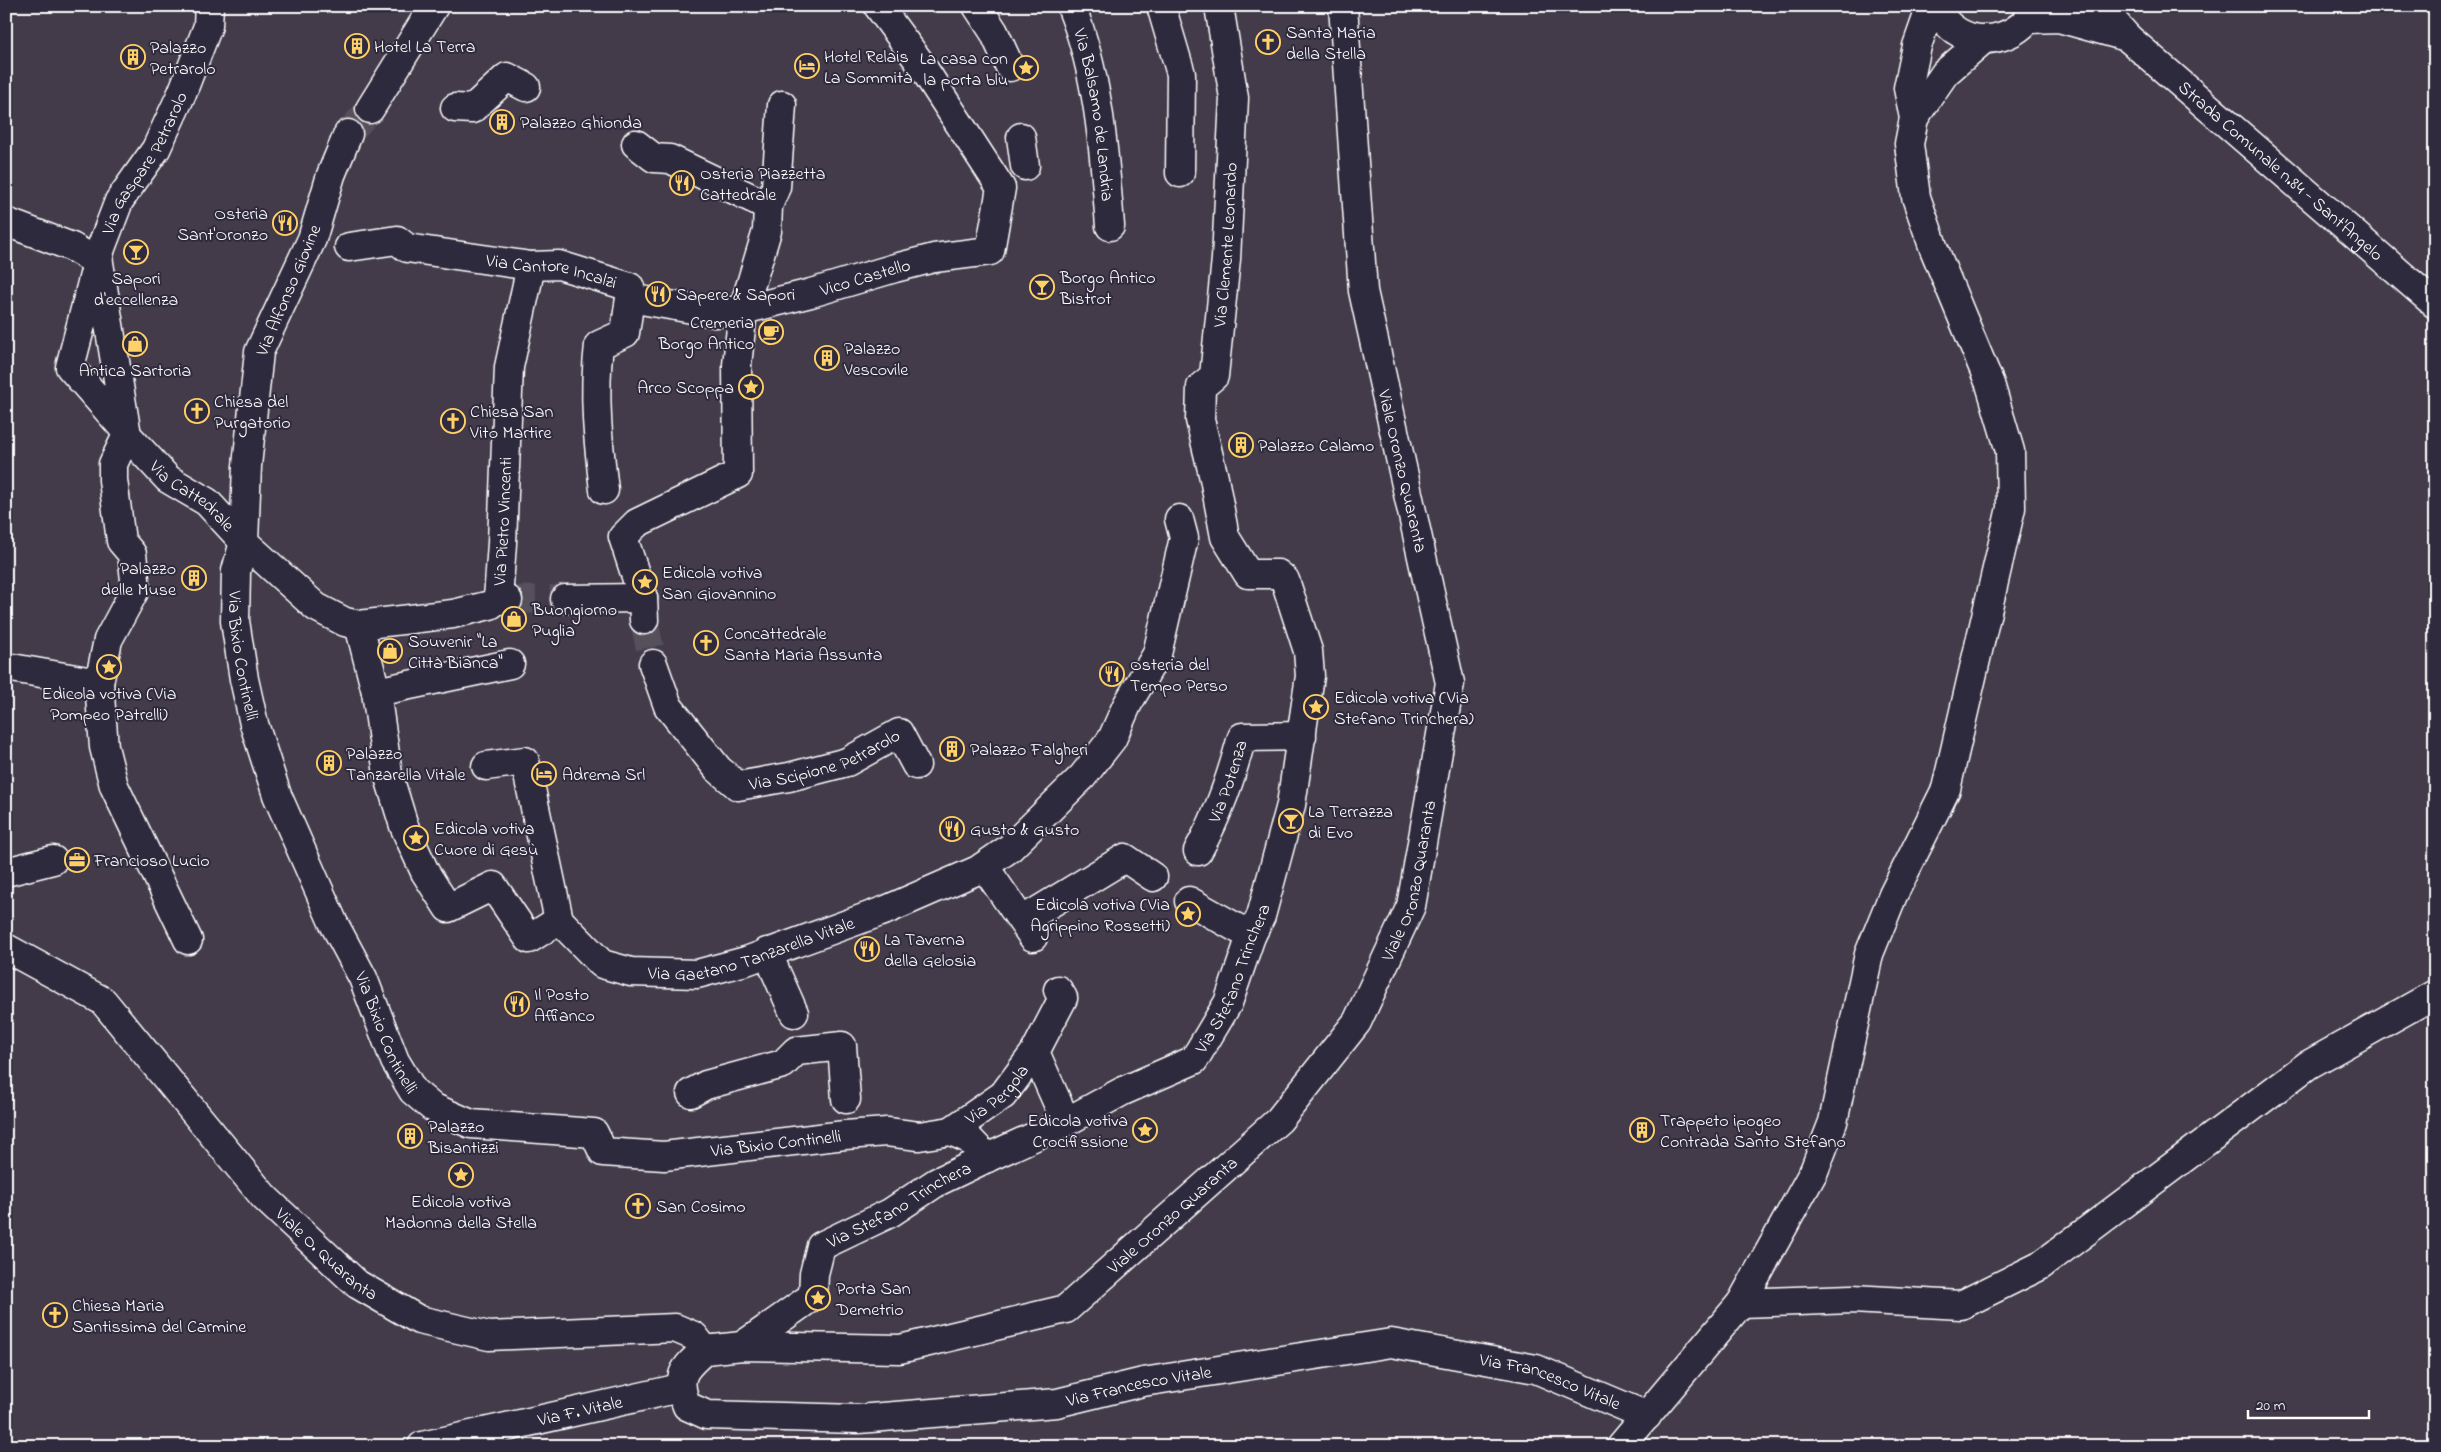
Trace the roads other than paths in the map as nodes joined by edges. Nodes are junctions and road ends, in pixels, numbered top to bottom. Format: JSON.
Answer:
{"nodes":[{"id":1,"x":209,"y":6,"type":"edge"},
{"id":2,"x":434,"y":6,"type":"edge"},
{"id":3,"x":878,"y":6,"type":"edge"},
{"id":4,"x":977,"y":6,"type":"edge"},
{"id":5,"x":1070,"y":6,"type":"edge"},
{"id":6,"x":1161,"y":6,"type":"edge"},
{"id":7,"x":1220,"y":6,"type":"edge"},
{"id":8,"x":1343,"y":6,"type":"edge"},
{"id":9,"x":1931,"y":6,"type":"edge"},
{"id":10,"x":1935,"y":6,"type":"edge"},
{"id":11,"x":2100,"y":6,"type":"edge"},
{"id":12,"x":2032,"y":12,"type":"edge"},
{"id":13,"x":2127,"y":37,"type":"junction"},
{"id":14,"x":1984,"y":39,"type":"junction"},
{"id":15,"x":1010,"y":67,"type":"dead end"},
{"id":16,"x":526,"y":87,"type":"dead end"},
{"id":17,"x":782,"y":105,"type":"dead end"},
{"id":18,"x":455,"y":108,"type":"dead end"},
{"id":19,"x":370,"y":109,"type":"tunnel mouth"},
{"id":20,"x":1914,"y":118,"type":"junction"},
{"id":21,"x":348,"y":134,"type":"tunnel mouth"},
{"id":22,"x":1021,"y":137,"type":"dead end"},
{"id":23,"x":636,"y":144,"type":"dead end"},
{"id":24,"x":1025,"y":166,"type":"dead end"},
{"id":25,"x":1180,"y":172,"type":"dead end"},
{"id":26,"x":768,"y":206,"type":"junction"},
{"id":27,"x":6,"y":222,"type":"edge"},
{"id":28,"x":1110,"y":226,"type":"dead end"},
{"id":29,"x":349,"y":247,"type":"dead end"},
{"id":30,"x":99,"y":264,"type":"junction"},
{"id":31,"x":531,"y":266,"type":"junction"},
{"id":32,"x":630,"y":298,"type":"junction"},
{"id":33,"x":2435,"y":304,"type":"edge"},
{"id":34,"x":743,"y":310,"type":"junction"},
{"id":35,"x":126,"y":433,"type":"junction"},
{"id":36,"x":1214,"y":478,"type":"joint"},
{"id":37,"x":604,"y":490,"type":"dead end"},
{"id":38,"x":1179,"y":519,"type":"dead end"},
{"id":39,"x":244,"y":542,"type":"junction"},
{"id":40,"x":503,"y":599,"type":"joint"},
{"id":41,"x":565,"y":599,"type":"tunnel mouth"},
{"id":42,"x":359,"y":625,"type":"junction"},
{"id":43,"x":510,"y":664,"type":"dead end"},
{"id":44,"x":653,"y":664,"type":"tunnel mouth"},
{"id":45,"x":6,"y":667,"type":"edge"},
{"id":46,"x":99,"y":683,"type":"junction"},
{"id":47,"x":376,"y":692,"type":"junction"},
{"id":48,"x":1302,"y":736,"type":"junction"},
{"id":49,"x":916,"y":765,"type":"dead end"},
{"id":50,"x":486,"y":766,"type":"dead end"},
{"id":51,"x":1198,"y":851,"type":"dead end"},
{"id":52,"x":53,"y":860,"type":"dead end"},
{"id":53,"x":984,"y":866,"type":"junction"},
{"id":54,"x":6,"y":872,"type":"edge"},
{"id":55,"x":1153,"y":877,"type":"dead end"},
{"id":56,"x":1189,"y":901,"type":"dead end"},
{"id":57,"x":559,"y":920,"type":"junction"},
{"id":58,"x":1251,"y":936,"type":"junction"},
{"id":59,"x":188,"y":940,"type":"dead end"},
{"id":60,"x":6,"y":948,"type":"edge"},
{"id":61,"x":767,"y":952,"type":"junction"},
{"id":62,"x":1058,"y":990,"type":"dead end"},
{"id":63,"x":2435,"y":994,"type":"edge"},
{"id":64,"x":794,"y":1013,"type":"dead end"},
{"id":65,"x":1035,"y":1052,"type":"junction"},
{"id":66,"x":691,"y":1093,"type":"dead end"},
{"id":67,"x":846,"y":1099,"type":"dead end"},
{"id":68,"x":1066,"y":1122,"type":"junction"},
{"id":69,"x":951,"y":1131,"type":"junction"},
{"id":70,"x":986,"y":1158,"type":"junction"},
{"id":71,"x":1741,"y":1304,"type":"junction"},
{"id":72,"x":742,"y":1346,"type":"junction"},
{"id":73,"x":704,"y":1350,"type":"junction"},
{"id":74,"x":680,"y":1388,"type":"junction"},
{"id":75,"x":1647,"y":1416,"type":"junction"},
{"id":76,"x":422,"y":1446,"type":"edge"},
{"id":77,"x":1621,"y":1446,"type":"edge"}],
"edges":[{"from":1,"to":30,"type":"street","name":"Via Gaspare Petrarolo"},
{"from":2,"to":19,"type":"street"},
{"from":3,"to":34,"type":"street","name":"Vico Castello"},
{"from":4,"to":15,"type":"street"},
{"from":5,"to":28,"type":"street","name":"Via Balsamo de Landria"},
{"from":6,"to":25,"type":"street"},
{"from":7,"to":36,"type":"street","name":"Via Clemente Leonardo"},
{"from":8,"to":72,"type":"street","name":"Viale Oronzo Quaranta"},
{"from":9,"to":20,"type":"street"},
{"from":10,"to":14,"type":"street"},
{"from":11,"to":13,"type":"street","name":"Strada Comunale n.84 - Sant'Angelo"},
{"from":12,"to":13,"type":"street","name":"Strada Comunale n.84 - Sant'Angelo"},
{"from":12,"to":14,"type":"street"},
{"from":13,"to":33,"type":"street","name":"Strada Comunale n.84 - Sant'Angelo"},
{"from":14,"to":20,"type":"street"},
{"from":16,"to":18,"type":"street"},
{"from":17,"to":26,"type":"street"},
{"from":20,"to":71,"type":"street"},
{"from":21,"to":39,"type":"street","name":"Via Alfonso Giovine"},
{"from":22,"to":24,"type":"street"},
{"from":23,"to":26,"type":"street"},
{"from":26,"to":34,"type":"street"},
{"from":27,"to":30,"type":"street"},
{"from":29,"to":31,"type":"street","name":"Via Cantore Incalzi"},
{"from":30,"to":35,"type":"street"},
{"from":30,"to":35,"type":"street","name":"Via Gaspare Petrarolo"},
{"from":31,"to":32,"type":"street","name":"Via Cantore Incalzi"},
{"from":31,"to":40,"type":"street","name":"Via Pietro Vincenti"},
{"from":32,"to":34,"type":"street","name":"Via Cantore Incalzi"},
{"from":32,"to":37,"type":"street"},
{"from":34,"to":41,"type":"street"},
{"from":35,"to":39,"type":"street","name":"Via Cattedrale"},
{"from":35,"to":46,"type":"street"},
{"from":36,"to":48,"type":"street","name":"Via Stefano Trinchera"},
{"from":38,"to":53,"type":"street","name":"Via Gaetano Tanzarella Vitale"},
{"from":39,"to":42,"type":"street","name":"Via Cattedrale"},
{"from":39,"to":69,"type":"street","name":"Via Bixio Continelli"},
{"from":40,"to":42,"type":"street","name":"Via Cattedrale"},
{"from":42,"to":47,"type":"street"},
{"from":43,"to":47,"type":"street"},
{"from":44,"to":49,"type":"street","name":"Via Scipione Petrarolo"},
{"from":45,"to":46,"type":"street"},
{"from":46,"to":59,"type":"street"},
{"from":47,"to":57,"type":"street"},
{"from":48,"to":51,"type":"street","name":"Via Potenza"},
{"from":48,"to":58,"type":"street","name":"Via Stefano Trinchera"},
{"from":50,"to":57,"type":"street"},
{"from":52,"to":54,"type":"street"},
{"from":53,"to":55,"type":"street"},
{"from":53,"to":61,"type":"street","name":"Via Gaetano Tanzarella Vitale"},
{"from":56,"to":58,"type":"street"},
{"from":57,"to":61,"type":"street","name":"Via Gaetano Tanzarella Vitale"},
{"from":58,"to":68,"type":"street","name":"Via Stefano Trinchera"},
{"from":60,"to":73,"type":"street","name":"Viale O. Quaranta"},
{"from":61,"to":64,"type":"street"},
{"from":62,"to":65,"type":"street","name":"Via Pergola"},
{"from":63,"to":71,"type":"street"},
{"from":65,"to":68,"type":"street","name":"Via Pergola"},
{"from":65,"to":69,"type":"street","name":"Via Pergola"},
{"from":66,"to":67,"type":"street"},
{"from":68,"to":70,"type":"street","name":"Via Stefano Trinchera"},
{"from":69,"to":70,"type":"street"},
{"from":70,"to":72,"type":"street","name":"Via Stefano Trinchera"},
{"from":71,"to":75,"type":"street"},
{"from":72,"to":73,"type":"street"},
{"from":73,"to":74,"type":"street"},
{"from":74,"to":75,"type":"street","name":"Via Francesco Vitale"},
{"from":74,"to":76,"type":"street","name":"Via F. Vitale"},
{"from":75,"to":77,"type":"street"}]}
